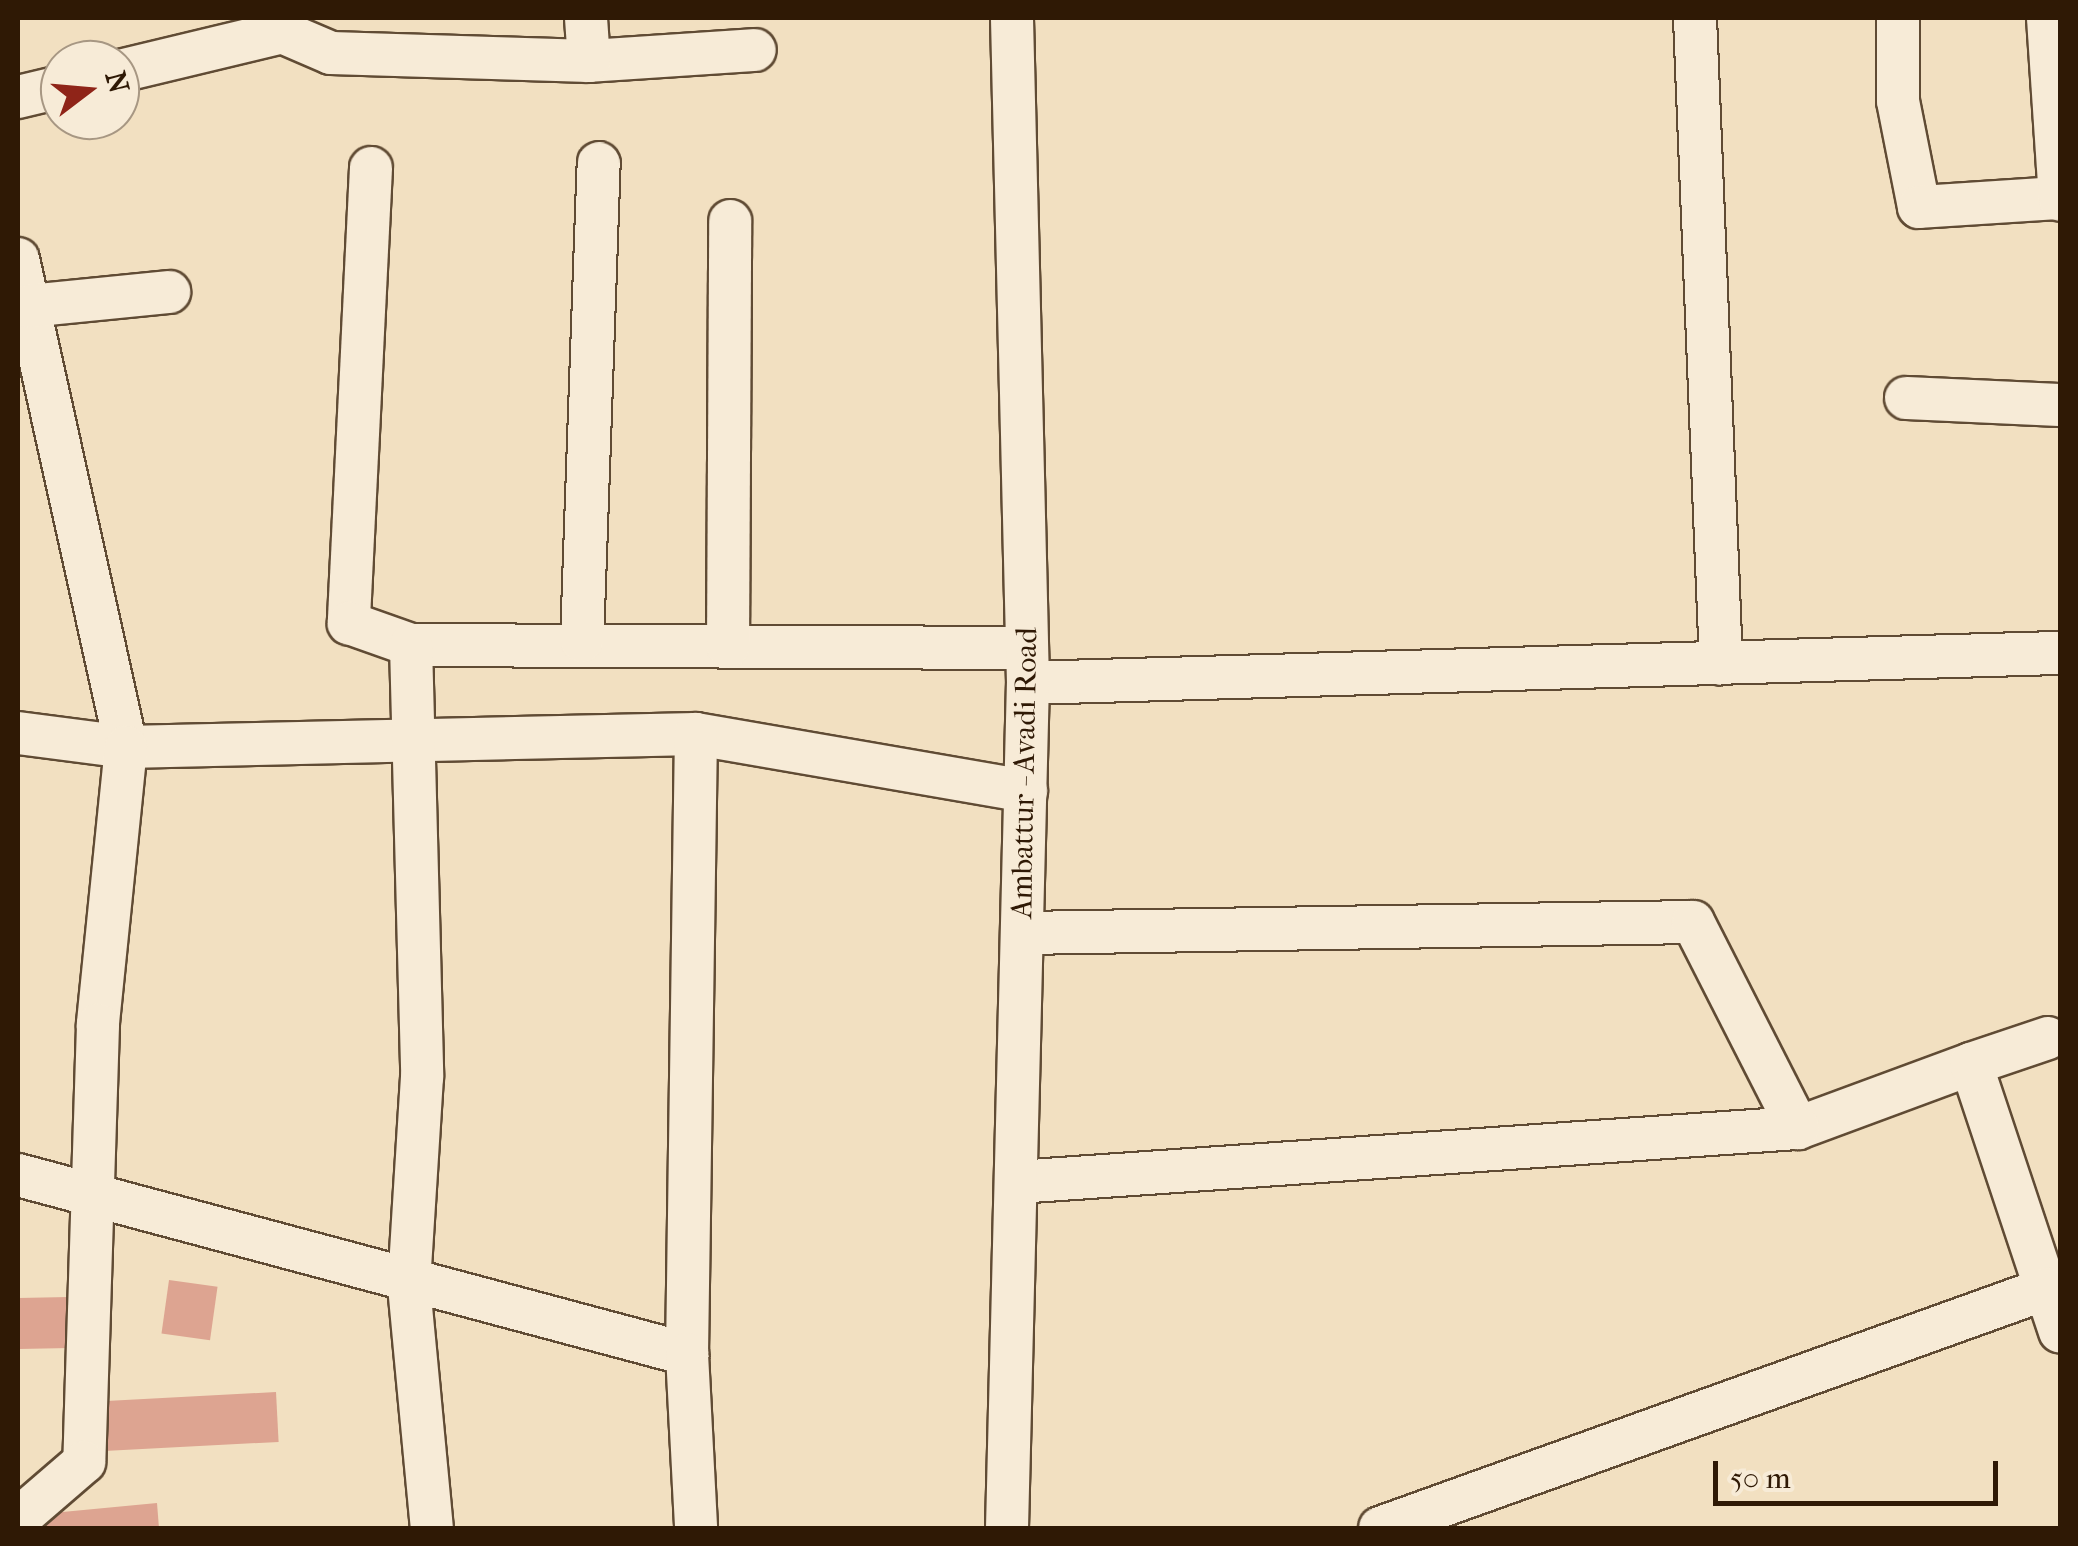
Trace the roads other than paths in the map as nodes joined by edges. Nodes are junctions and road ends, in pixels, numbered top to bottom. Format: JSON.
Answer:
{"nodes":[{"id":1,"x":586,"y":18,"type":"edge"},
{"id":2,"x":1012,"y":18,"type":"edge"},
{"id":3,"x":1695,"y":18,"type":"edge"},
{"id":4,"x":1898,"y":18,"type":"edge"},
{"id":5,"x":2048,"y":18,"type":"edge"},
{"id":6,"x":756,"y":50,"type":"dead end"},
{"id":7,"x":589,"y":61,"type":"junction"},
{"id":8,"x":140,"y":67,"type":"edge"},
{"id":9,"x":599,"y":163,"type":"dead end"},
{"id":10,"x":371,"y":168,"type":"dead end"},
{"id":11,"x":2060,"y":199,"type":"edge"},
{"id":12,"x":730,"y":222,"type":"dead end"},
{"id":13,"x":18,"y":259,"type":"edge"},
{"id":14,"x":169,"y":292,"type":"dead end"},
{"id":15,"x":28,"y":306,"type":"junction"},
{"id":16,"x":1906,"y":398,"type":"dead end"},
{"id":17,"x":2060,"y":405,"type":"edge"},
{"id":18,"x":37,"y":441,"type":"edge"},
{"id":19,"x":582,"y":641,"type":"junction"},
{"id":20,"x":412,"y":645,"type":"junction"},
{"id":21,"x":728,"y":647,"type":"junction"},
{"id":22,"x":2060,"y":653,"type":"edge"},
{"id":23,"x":1721,"y":663,"type":"junction"},
{"id":24,"x":1027,"y":666,"type":"junction"},
{"id":25,"x":18,"y":733,"type":"edge"},
{"id":26,"x":696,"y":734,"type":"junction"},
{"id":27,"x":414,"y":740,"type":"junction"},
{"id":28,"x":126,"y":747,"type":"junction"},
{"id":29,"x":1026,"y":790,"type":"junction"},
{"id":30,"x":1023,"y":934,"type":"junction"},
{"id":31,"x":2048,"y":1038,"type":"dead end"},
{"id":32,"x":1971,"y":1064,"type":"junction"},
{"id":33,"x":1798,"y":1128,"type":"junction"},
{"id":34,"x":18,"y":1175,"type":"edge"},
{"id":35,"x":1018,"y":1182,"type":"junction"},
{"id":36,"x":88,"y":1196,"type":"junction"},
{"id":37,"x":409,"y":1286,"type":"junction"},
{"id":38,"x":2054,"y":1306,"type":"edge"},
{"id":39,"x":688,"y":1354,"type":"junction"},
{"id":40,"x":1448,"y":1517,"type":"edge"},
{"id":41,"x":18,"y":1519,"type":"edge"},
{"id":42,"x":432,"y":1528,"type":"edge"},
{"id":43,"x":696,"y":1528,"type":"edge"},
{"id":44,"x":1007,"y":1528,"type":"edge"},
{"id":45,"x":1380,"y":1528,"type":"edge"}],
"edges":[{"from":1,"to":7,"type":"street"},
{"from":2,"to":24,"type":"street","name":"Ambattur - Avadi Road"},
{"from":3,"to":23,"type":"street"},
{"from":4,"to":11,"type":"street"},
{"from":5,"to":11,"type":"street"},
{"from":6,"to":7,"type":"street"},
{"from":7,"to":8,"type":"street"},
{"from":9,"to":19,"type":"street"},
{"from":10,"to":20,"type":"street"},
{"from":12,"to":21,"type":"street"},
{"from":13,"to":15,"type":"street"},
{"from":14,"to":15,"type":"street"},
{"from":15,"to":18,"type":"street"},
{"from":16,"to":17,"type":"street"},
{"from":18,"to":28,"type":"street"},
{"from":19,"to":20,"type":"street"},
{"from":19,"to":21,"type":"street"},
{"from":20,"to":27,"type":"street"},
{"from":21,"to":24,"type":"street"},
{"from":22,"to":23,"type":"street"},
{"from":23,"to":24,"type":"street"},
{"from":24,"to":29,"type":"street","name":"Ambattur - Avadi Road"},
{"from":25,"to":28,"type":"street"},
{"from":26,"to":27,"type":"street"},
{"from":26,"to":29,"type":"street"},
{"from":26,"to":39,"type":"street"},
{"from":27,"to":28,"type":"street"},
{"from":27,"to":37,"type":"street"},
{"from":28,"to":36,"type":"street"},
{"from":29,"to":30,"type":"street","name":"Ambattur - Avadi Road"},
{"from":30,"to":33,"type":"street"},
{"from":30,"to":35,"type":"street","name":"Ambattur - Avadi Road"},
{"from":31,"to":32,"type":"street"},
{"from":32,"to":33,"type":"street"},
{"from":32,"to":38,"type":"street"},
{"from":33,"to":35,"type":"street"},
{"from":34,"to":36,"type":"street"},
{"from":35,"to":44,"type":"street","name":"Ambattur - Avadi Road"},
{"from":36,"to":37,"type":"street"},
{"from":36,"to":41,"type":"street"},
{"from":37,"to":39,"type":"street"},
{"from":37,"to":42,"type":"street"},
{"from":38,"to":40,"type":"street"},
{"from":39,"to":43,"type":"street"},
{"from":40,"to":45,"type":"street"}]}
